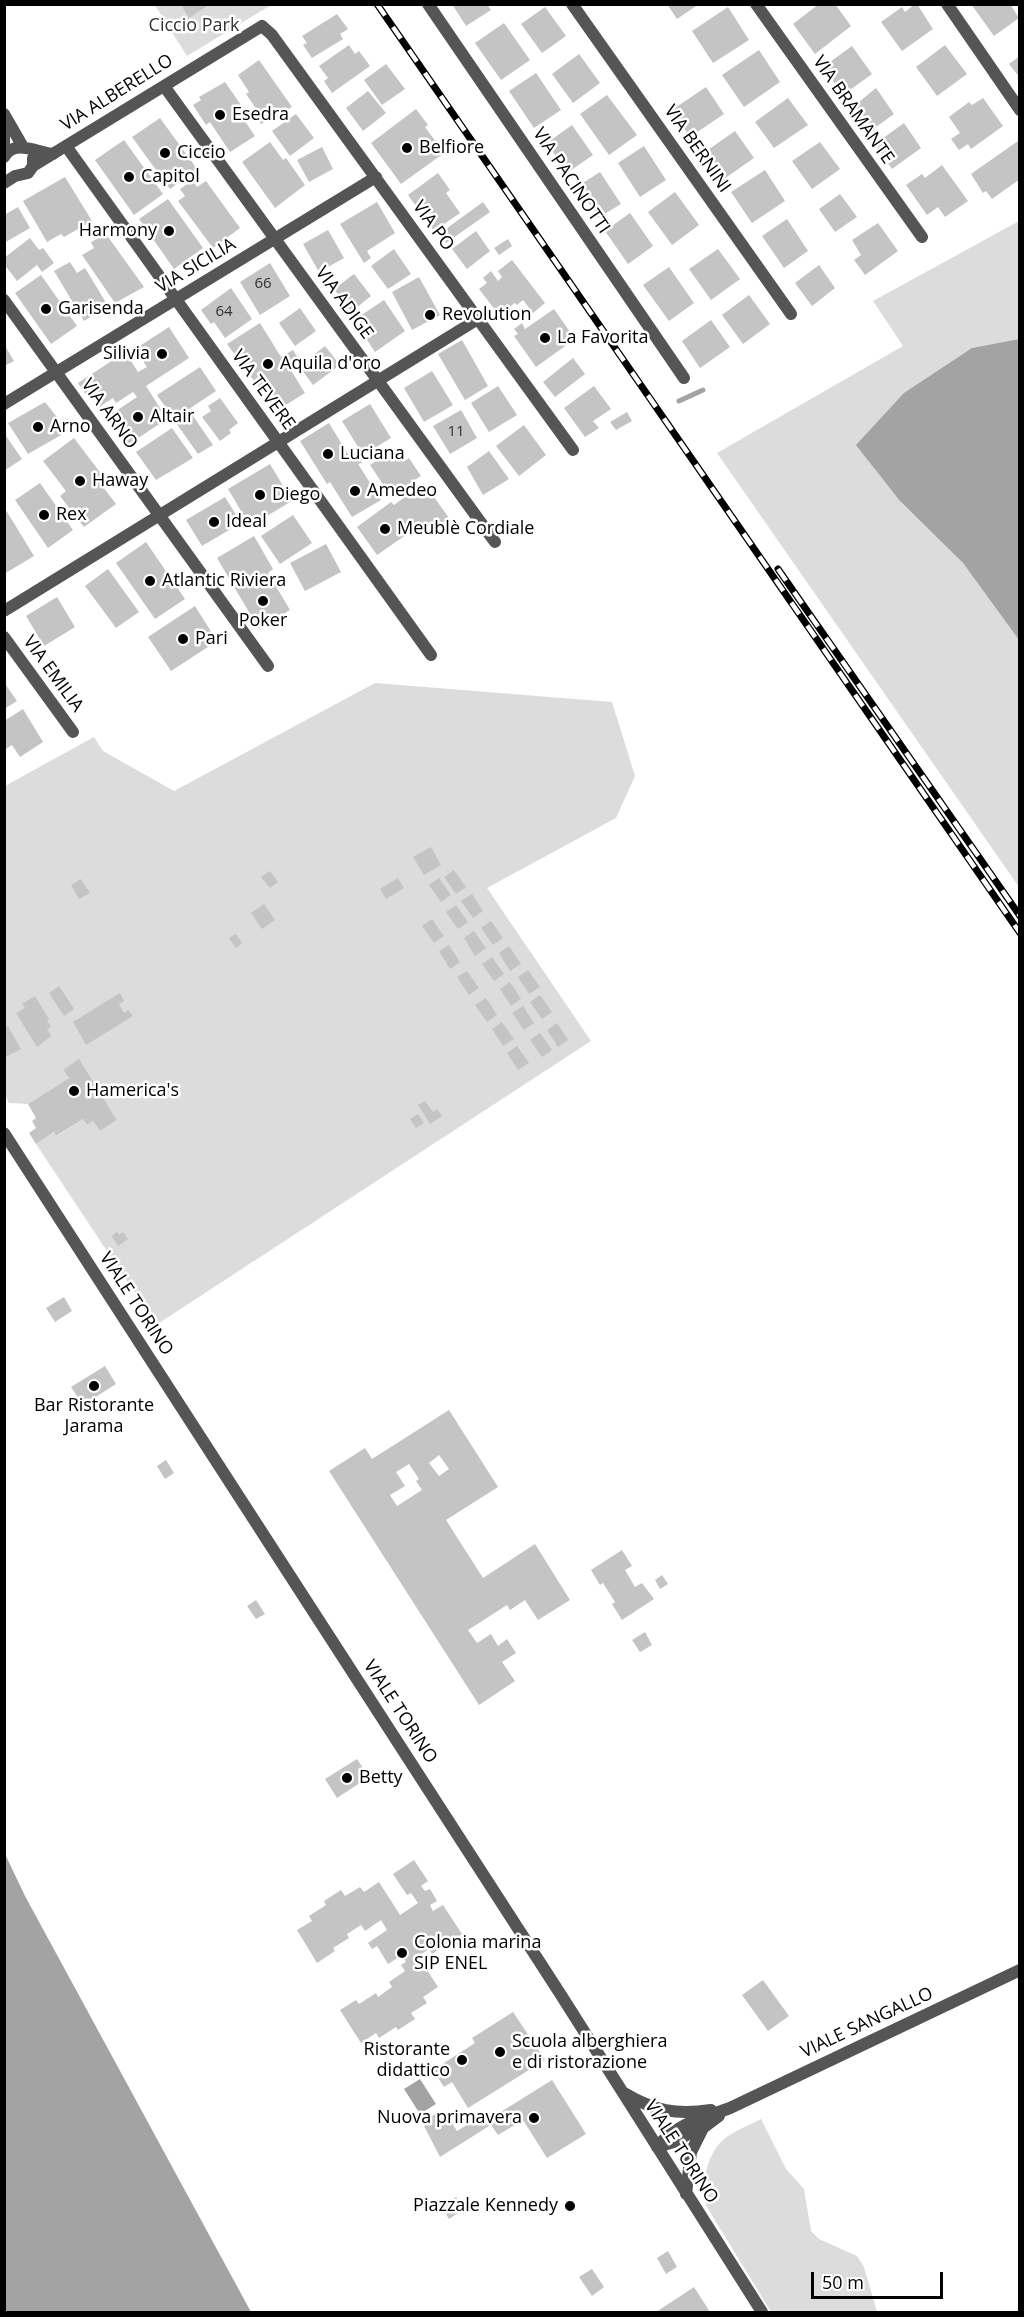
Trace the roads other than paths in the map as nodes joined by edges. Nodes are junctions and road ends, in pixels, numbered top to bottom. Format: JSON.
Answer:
{"nodes":[{"id":1,"x":428,"y":4,"type":"edge"},
{"id":2,"x":572,"y":4,"type":"edge"},
{"id":3,"x":756,"y":4,"type":"edge"},
{"id":4,"x":947,"y":4,"type":"edge"},
{"id":5,"x":262,"y":26,"type":"joint"},
{"id":6,"x":164,"y":86,"type":"junction"},
{"id":7,"x":1020,"y":110,"type":"edge"},
{"id":8,"x":4,"y":114,"type":"edge"},
{"id":9,"x":4,"y":132,"type":"edge"},
{"id":10,"x":66,"y":146,"type":"junction"},
{"id":11,"x":4,"y":147,"type":"edge"},
{"id":12,"x":26,"y":148,"type":"junction"},
{"id":13,"x":53,"y":154,"type":"junction"},
{"id":14,"x":4,"y":157,"type":"edge"},
{"id":15,"x":4,"y":165,"type":"edge"},
{"id":16,"x":33,"y":166,"type":"junction"},
{"id":17,"x":376,"y":177,"type":"junction"},
{"id":18,"x":10,"y":180,"type":"edge"},
{"id":19,"x":922,"y":237,"type":"dead end"},
{"id":20,"x":275,"y":239,"type":"junction"},
{"id":21,"x":4,"y":300,"type":"edge"},
{"id":22,"x":176,"y":300,"type":"junction"},
{"id":23,"x":791,"y":314,"type":"dead end"},
{"id":24,"x":478,"y":319,"type":"junction"},
{"id":25,"x":57,"y":372,"type":"junction"},
{"id":26,"x":684,"y":378,"type":"dead end"},
{"id":27,"x":378,"y":381,"type":"junction"},
{"id":28,"x":4,"y":404,"type":"edge"},
{"id":29,"x":278,"y":442,"type":"junction"},
{"id":30,"x":573,"y":450,"type":"dead end"},
{"id":31,"x":160,"y":515,"type":"junction"},
{"id":32,"x":495,"y":542,"type":"dead end"},
{"id":33,"x":4,"y":611,"type":"edge"},
{"id":34,"x":4,"y":637,"type":"edge"},
{"id":35,"x":431,"y":655,"type":"dead end"},
{"id":36,"x":268,"y":666,"type":"dead end"},
{"id":37,"x":73,"y":732,"type":"dead end"},
{"id":38,"x":4,"y":1133,"type":"edge"},
{"id":39,"x":1020,"y":1970,"type":"edge"},
{"id":40,"x":622,"y":2092,"type":"junction"},
{"id":41,"x":730,"y":2108,"type":"junction"},
{"id":42,"x":657,"y":2147,"type":"junction"},
{"id":43,"x":686,"y":2194,"type":"junction"},
{"id":44,"x":762,"y":2313,"type":"edge"}],
"edges":[{"from":1,"to":26,"type":"street","name":"VIA PACINOTTI"},
{"from":2,"to":23,"type":"street","name":"VIA BERNINI"},
{"from":3,"to":19,"type":"street","name":"VIA BRAMANTE"},
{"from":4,"to":7,"type":"street"},
{"from":5,"to":6,"type":"street","name":"VIA ALBERELLO"},
{"from":5,"to":17,"type":"street","name":"VIA PO"},
{"from":6,"to":10,"type":"street","name":"VIA ALBERELLO"},
{"from":6,"to":20,"type":"street","name":"VIA ADIGE"},
{"from":8,"to":12,"type":"street"},
{"from":9,"to":11,"type":"street"},
{"from":10,"to":13,"type":"street","name":"VIA ALBERELLO"},
{"from":10,"to":22,"type":"street","name":"VIA TEVERE"},
{"from":12,"to":13,"type":"street","name":"VIA ALBERELLO"},
{"from":12,"to":14,"type":"street"},
{"from":12,"to":16,"type":"street"},
{"from":13,"to":16,"type":"street","name":"VIA ALBERELLO"},
{"from":15,"to":18,"type":"street","name":"VIA ALBERELLO"},
{"from":16,"to":18,"type":"street","name":"VIA ALBERELLO"},
{"from":17,"to":20,"type":"street","name":"VIA SICILIA"},
{"from":17,"to":24,"type":"street","name":"VIA PO"},
{"from":20,"to":22,"type":"street","name":"VIA SICILIA"},
{"from":20,"to":27,"type":"street","name":"VIA ADIGE"},
{"from":21,"to":25,"type":"street","name":"VIA ARNO"},
{"from":22,"to":25,"type":"street","name":"VIA SICILIA"},
{"from":22,"to":29,"type":"street","name":"VIA TEVERE"},
{"from":24,"to":27,"type":"street"},
{"from":24,"to":30,"type":"street","name":"VIA PO"},
{"from":25,"to":28,"type":"street","name":"VIA SICILIA"},
{"from":25,"to":31,"type":"street","name":"VIA ARNO"},
{"from":27,"to":29,"type":"street"},
{"from":27,"to":32,"type":"street","name":"VIA ADIGE"},
{"from":29,"to":31,"type":"street"},
{"from":29,"to":35,"type":"street","name":"VIA TEVERE"},
{"from":31,"to":33,"type":"street"},
{"from":31,"to":36,"type":"street","name":"VIA ARNO"},
{"from":34,"to":37,"type":"street","name":"VIA EMILIA"},
{"from":38,"to":40,"type":"street","name":"VIALE TORINO"},
{"from":39,"to":41,"type":"street","name":"VIALE SANGALLO"},
{"from":40,"to":41,"type":"street","name":"VIALE SANGALLO"},
{"from":40,"to":42,"type":"street","name":"VIALE TORINO"},
{"from":41,"to":42,"type":"street","name":"VIALE SANGALLO"},
{"from":41,"to":43,"type":"street","name":"VIALE SANGALLO"},
{"from":42,"to":43,"type":"street","name":"VIALE TORINO"},
{"from":43,"to":44,"type":"street","name":"VIALE TORINO"}]}
